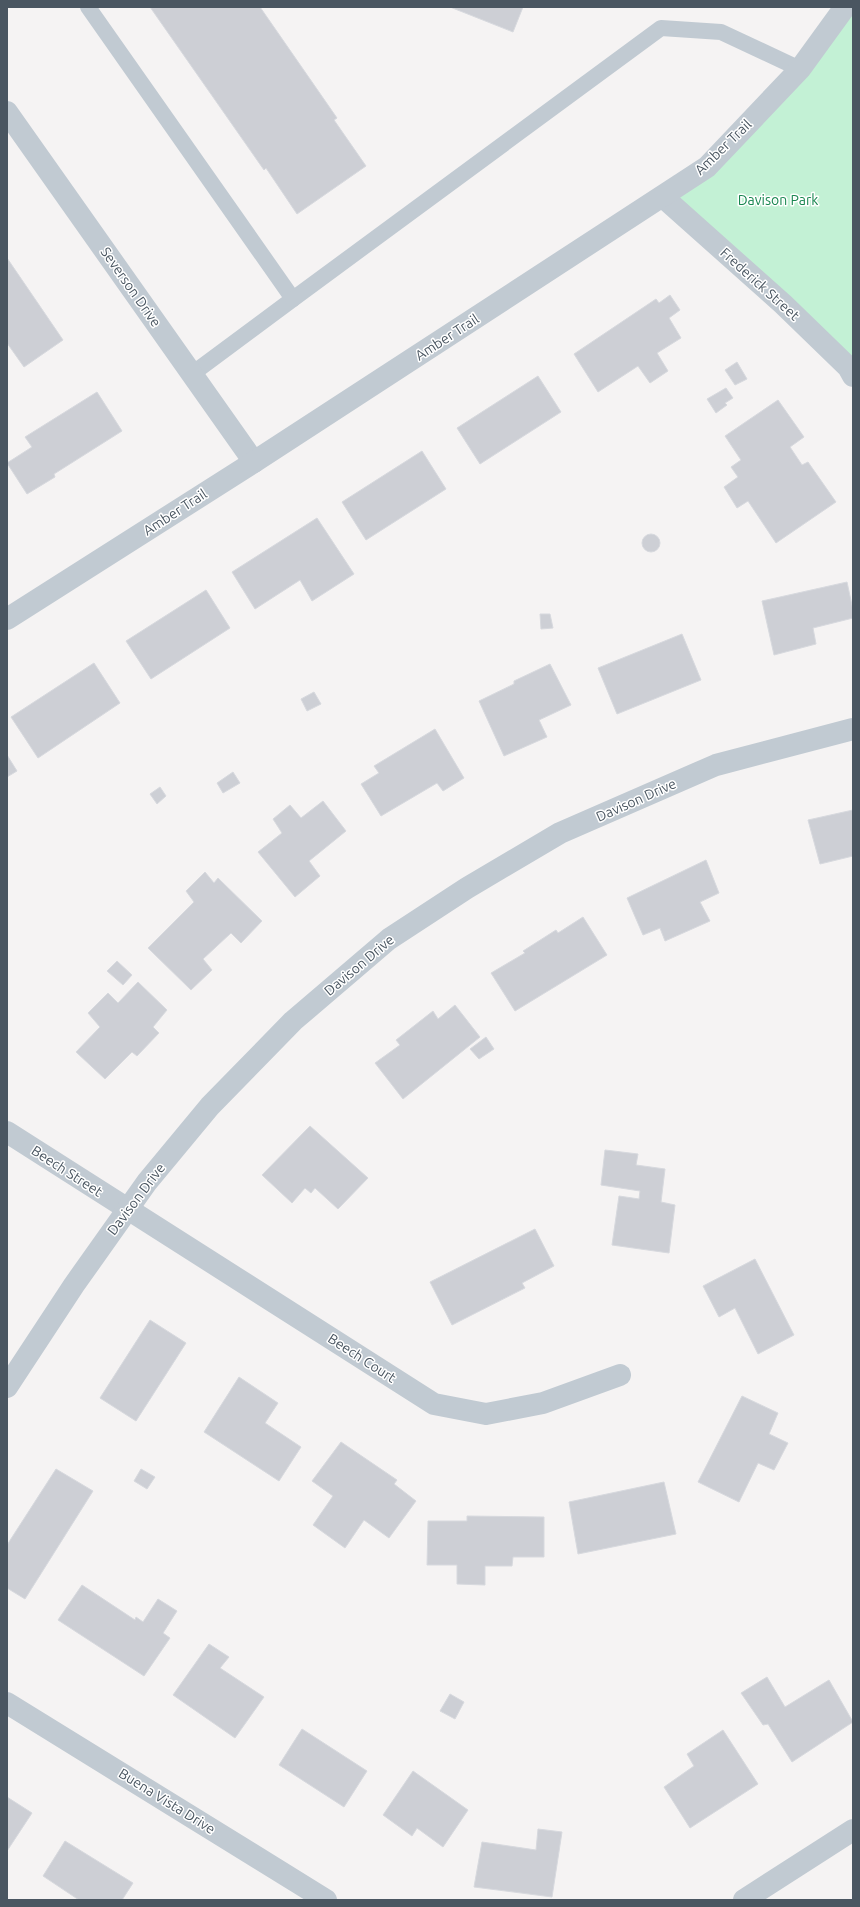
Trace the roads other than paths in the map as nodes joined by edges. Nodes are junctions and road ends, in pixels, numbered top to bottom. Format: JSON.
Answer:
{"nodes":[{"id":1,"x":88,"y":7,"type":"edge"},
{"id":2,"x":846,"y":7,"type":"edge"},
{"id":3,"x":800,"y":69,"type":"junction"},
{"id":4,"x":7,"y":112,"type":"edge"},
{"id":5,"x":663,"y":197,"type":"junction"},
{"id":6,"x":293,"y":299,"type":"junction"},
{"id":7,"x":192,"y":374,"type":"junction"},
{"id":8,"x":853,"y":376,"type":"edge"},
{"id":9,"x":254,"y":462,"type":"junction"},
{"id":10,"x":7,"y":619,"type":"edge"},
{"id":11,"x":853,"y":730,"type":"edge"},
{"id":12,"x":7,"y":1132,"type":"edge"},
{"id":13,"x":127,"y":1210,"type":"junction"},
{"id":14,"x":620,"y":1375,"type":"dead end"},
{"id":15,"x":7,"y":1387,"type":"edge"},
{"id":16,"x":7,"y":1703,"type":"edge"},
{"id":17,"x":853,"y":1830,"type":"edge"},
{"id":18,"x":326,"y":1900,"type":"edge"},
{"id":19,"x":744,"y":1900,"type":"edge"}],
"edges":[{"from":1,"to":6,"type":"lane"},
{"from":2,"to":3,"type":"street","name":"Amber Trail"},
{"from":3,"to":5,"type":"street","name":"Amber Trail"},
{"from":3,"to":6,"type":"lane"},
{"from":4,"to":7,"type":"street","name":"Severson Drive"},
{"from":5,"to":8,"type":"street","name":"Frederick Street"},
{"from":5,"to":9,"type":"street","name":"Amber Trail"},
{"from":6,"to":7,"type":"lane"},
{"from":7,"to":9,"type":"street","name":"Severson Drive"},
{"from":9,"to":10,"type":"street","name":"Amber Trail"},
{"from":11,"to":13,"type":"street","name":"Davison Drive"},
{"from":12,"to":13,"type":"street","name":"Beech Street"},
{"from":13,"to":14,"type":"street","name":"Beech Court"},
{"from":13,"to":15,"type":"street","name":"Davison Drive"},
{"from":16,"to":18,"type":"street","name":"Buena Vista Drive"},
{"from":17,"to":19,"type":"street"}]}
